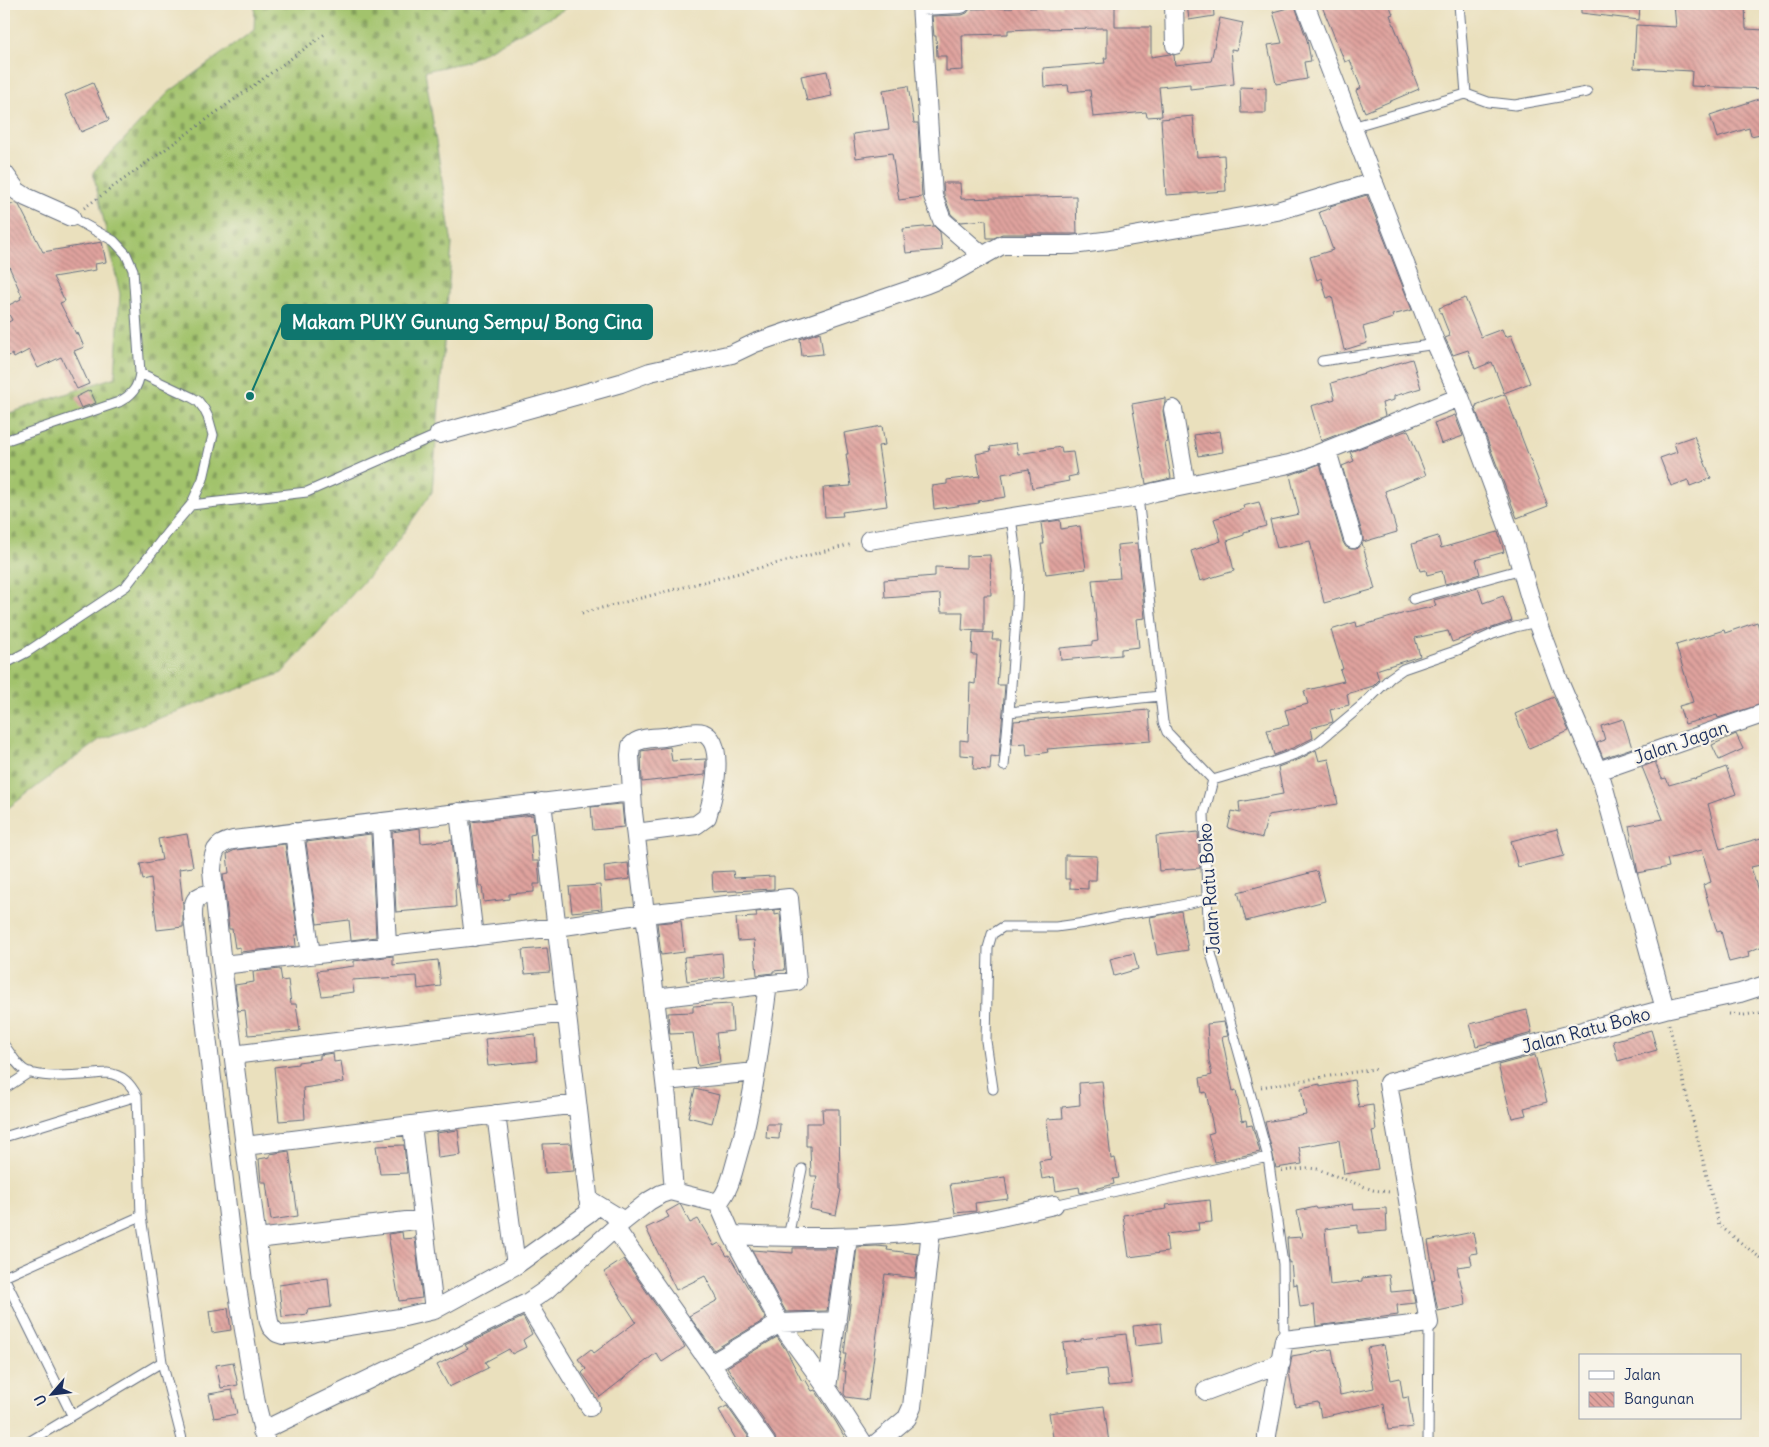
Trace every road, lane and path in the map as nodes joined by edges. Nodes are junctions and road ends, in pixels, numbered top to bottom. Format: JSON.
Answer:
{"nodes":[{"id":1,"x":961,"y":4,"type":"edge"},
{"id":2,"x":1174,"y":4,"type":"edge"},
{"id":3,"x":1306,"y":4,"type":"edge"},
{"id":4,"x":1459,"y":4,"type":"edge"},
{"id":5,"x":921,"y":5,"type":"edge"},
{"id":6,"x":325,"y":34,"type":"dead end"},
{"id":7,"x":1175,"y":45,"type":"dead end"},
{"id":8,"x":1588,"y":92,"type":"dead end"},
{"id":9,"x":1466,"y":94,"type":"junction"},
{"id":10,"x":1352,"y":127,"type":"junction"},
{"id":11,"x":4,"y":173,"type":"edge"},
{"id":12,"x":1374,"y":182,"type":"junction"},
{"id":13,"x":71,"y":217,"type":"junction"},
{"id":14,"x":982,"y":256,"type":"junction"},
{"id":15,"x":1436,"y":344,"type":"junction"},
{"id":16,"x":1322,"y":361,"type":"dead end"},
{"id":17,"x":140,"y":373,"type":"junction"},
{"id":18,"x":1460,"y":397,"type":"junction"},
{"id":19,"x":1173,"y":409,"type":"dead end"},
{"id":20,"x":439,"y":434,"type":"joint"},
{"id":21,"x":4,"y":441,"type":"edge"},
{"id":22,"x":1327,"y":451,"type":"junction"},
{"id":23,"x":1186,"y":485,"type":"junction"},
{"id":24,"x":1138,"y":497,"type":"junction"},
{"id":25,"x":191,"y":505,"type":"junction"},
{"id":26,"x":1012,"y":517,"type":"junction"},
{"id":27,"x":1353,"y":539,"type":"dead end"},
{"id":28,"x":869,"y":540,"type":"joint"},
{"id":29,"x":1522,"y":569,"type":"junction"},
{"id":30,"x":1413,"y":599,"type":"dead end"},
{"id":31,"x":582,"y":613,"type":"dead end"},
{"id":32,"x":1537,"y":622,"type":"junction"},
{"id":33,"x":4,"y":664,"type":"edge"},
{"id":34,"x":1160,"y":696,"type":"junction"},
{"id":35,"x":1009,"y":712,"type":"junction"},
{"id":36,"x":1765,"y":713,"type":"edge"},
{"id":37,"x":1004,"y":766,"type":"dead end"},
{"id":38,"x":1598,"y":771,"type":"junction"},
{"id":39,"x":1214,"y":780,"type":"junction"},
{"id":40,"x":631,"y":792,"type":"junction"},
{"id":41,"x":542,"y":802,"type":"junction"},
{"id":42,"x":460,"y":812,"type":"junction"},
{"id":43,"x":381,"y":822,"type":"junction"},
{"id":44,"x":294,"y":832,"type":"junction"},
{"id":45,"x":636,"y":833,"type":"junction"},
{"id":46,"x":215,"y":893,"type":"junction"},
{"id":47,"x":1208,"y":899,"type":"junction"},
{"id":48,"x":645,"y":914,"type":"junction"},
{"id":49,"x":556,"y":927,"type":"junction"},
{"id":50,"x":474,"y":937,"type":"junction"},
{"id":51,"x":387,"y":946,"type":"junction"},
{"id":52,"x":311,"y":955,"type":"junction"},
{"id":53,"x":222,"y":966,"type":"junction"},
{"id":54,"x":768,"y":984,"type":"junction"},
{"id":55,"x":1765,"y":985,"type":"edge"},
{"id":56,"x":655,"y":998,"type":"junction"},
{"id":57,"x":1665,"y":1009,"type":"junction"},
{"id":58,"x":566,"y":1013,"type":"junction"},
{"id":59,"x":4,"y":1045,"type":"edge"},
{"id":60,"x":233,"y":1055,"type":"junction"},
{"id":61,"x":30,"y":1072,"type":"junction"},
{"id":62,"x":756,"y":1072,"type":"junction"},
{"id":63,"x":665,"y":1081,"type":"junction"},
{"id":64,"x":1388,"y":1083,"type":"junction"},
{"id":65,"x":1250,"y":1088,"type":"junction"},
{"id":66,"x":4,"y":1089,"type":"edge"},
{"id":67,"x":993,"y":1089,"type":"dead end"},
{"id":68,"x":138,"y":1096,"type":"junction"},
{"id":69,"x":577,"y":1104,"type":"junction"},
{"id":70,"x":496,"y":1114,"type":"junction"},
{"id":71,"x":412,"y":1125,"type":"junction"},
{"id":72,"x":4,"y":1137,"type":"edge"},
{"id":73,"x":244,"y":1146,"type":"junction"},
{"id":74,"x":1268,"y":1157,"type":"junction"},
{"id":75,"x":802,"y":1169,"type":"dead end"},
{"id":76,"x":1270,"y":1172,"type":"junction"},
{"id":77,"x":674,"y":1192,"type":"junction"},
{"id":78,"x":1407,"y":1194,"type":"junction"},
{"id":79,"x":588,"y":1199,"type":"junction"},
{"id":80,"x":718,"y":1202,"type":"junction"},
{"id":81,"x":1054,"y":1205,"type":"joint"},
{"id":82,"x":141,"y":1216,"type":"junction"},
{"id":83,"x":423,"y":1219,"type":"junction"},
{"id":84,"x":620,"y":1225,"type":"junction"},
{"id":85,"x":930,"y":1230,"type":"junction"},
{"id":86,"x":732,"y":1235,"type":"junction"},
{"id":87,"x":788,"y":1237,"type":"junction"},
{"id":88,"x":848,"y":1238,"type":"junction"},
{"id":89,"x":257,"y":1239,"type":"junction"},
{"id":90,"x":1765,"y":1262,"type":"edge"},
{"id":91,"x":516,"y":1264,"type":"junction"},
{"id":92,"x":526,"y":1303,"type":"junction"},
{"id":93,"x":434,"y":1310,"type":"junction"},
{"id":94,"x":837,"y":1321,"type":"junction"},
{"id":95,"x":780,"y":1323,"type":"junction"},
{"id":96,"x":1429,"y":1323,"type":"junction"},
{"id":97,"x":1284,"y":1340,"type":"junction"},
{"id":98,"x":162,"y":1362,"type":"junction"},
{"id":99,"x":1281,"y":1363,"type":"junction"},
{"id":100,"x":711,"y":1364,"type":"junction"},
{"id":101,"x":828,"y":1388,"type":"junction"},
{"id":102,"x":1206,"y":1391,"type":"dead end"},
{"id":103,"x":590,"y":1407,"type":"dead end"},
{"id":104,"x":72,"y":1415,"type":"junction"},
{"id":105,"x":264,"y":1437,"type":"edge"},
{"id":106,"x":27,"y":1443,"type":"edge"},
{"id":107,"x":183,"y":1443,"type":"edge"},
{"id":108,"x":766,"y":1443,"type":"edge"},
{"id":109,"x":863,"y":1443,"type":"edge"},
{"id":110,"x":876,"y":1443,"type":"edge"},
{"id":111,"x":1267,"y":1443,"type":"edge"},
{"id":112,"x":1428,"y":1443,"type":"edge"}],
"edges":[{"from":1,"to":5,"type":"street"},
{"from":2,"to":7,"type":"street"},
{"from":3,"to":10,"type":"street"},
{"from":4,"to":9,"type":"lane"},
{"from":5,"to":14,"type":"street"},
{"from":6,"to":13,"type":"path"},
{"from":8,"to":9,"type":"lane"},
{"from":9,"to":10,"type":"lane"},
{"from":10,"to":12,"type":"street"},
{"from":11,"to":13,"type":"street"},
{"from":12,"to":14,"type":"street"},
{"from":12,"to":15,"type":"street"},
{"from":13,"to":17,"type":"lane"},
{"from":14,"to":20,"type":"street"},
{"from":15,"to":16,"type":"lane"},
{"from":15,"to":18,"type":"street"},
{"from":17,"to":21,"type":"lane"},
{"from":17,"to":25,"type":"lane"},
{"from":18,"to":22,"type":"street"},
{"from":18,"to":29,"type":"street"},
{"from":19,"to":23,"type":"street"},
{"from":20,"to":25,"type":"lane"},
{"from":22,"to":23,"type":"street"},
{"from":22,"to":27,"type":"street"},
{"from":23,"to":24,"type":"street"},
{"from":24,"to":26,"type":"street"},
{"from":24,"to":34,"type":"lane"},
{"from":25,"to":33,"type":"lane"},
{"from":26,"to":28,"type":"street"},
{"from":26,"to":35,"type":"lane"},
{"from":28,"to":31,"type":"path"},
{"from":29,"to":30,"type":"lane"},
{"from":29,"to":32,"type":"street"},
{"from":32,"to":38,"type":"street"},
{"from":32,"to":39,"type":"lane"},
{"from":34,"to":35,"type":"lane"},
{"from":34,"to":39,"type":"lane"},
{"from":35,"to":37,"type":"lane"},
{"from":36,"to":38,"type":"street","name":"Jalan Jagan"},
{"from":38,"to":57,"type":"street"},
{"from":39,"to":47,"type":"lane","name":"Jalan Ratu Boko"},
{"from":40,"to":41,"type":"street"},
{"from":40,"to":45,"type":"street"},
{"from":40,"to":45,"type":"street"},
{"from":41,"to":42,"type":"street"},
{"from":41,"to":49,"type":"street"},
{"from":42,"to":43,"type":"street"},
{"from":42,"to":50,"type":"street"},
{"from":43,"to":44,"type":"street"},
{"from":43,"to":51,"type":"street"},
{"from":44,"to":46,"type":"street"},
{"from":44,"to":52,"type":"street"},
{"from":45,"to":48,"type":"street"},
{"from":46,"to":53,"type":"street"},
{"from":46,"to":105,"type":"street"},
{"from":47,"to":65,"type":"lane","name":"Jalan Ratu Boko"},
{"from":47,"to":67,"type":"lane"},
{"from":48,"to":49,"type":"street"},
{"from":48,"to":54,"type":"street"},
{"from":48,"to":56,"type":"street"},
{"from":49,"to":50,"type":"street"},
{"from":49,"to":58,"type":"street"},
{"from":50,"to":51,"type":"street"},
{"from":51,"to":52,"type":"street"},
{"from":52,"to":53,"type":"street"},
{"from":53,"to":60,"type":"street"},
{"from":54,"to":56,"type":"street"},
{"from":54,"to":62,"type":"street"},
{"from":55,"to":57,"type":"street","name":"Jalan Ratu Boko"},
{"from":56,"to":63,"type":"street"},
{"from":57,"to":64,"type":"street","name":"Jalan Ratu Boko"},
{"from":57,"to":90,"type":"path"},
{"from":58,"to":60,"type":"street"},
{"from":58,"to":69,"type":"street"},
{"from":59,"to":61,"type":"lane"},
{"from":60,"to":73,"type":"street"},
{"from":61,"to":66,"type":"lane"},
{"from":61,"to":68,"type":"lane"},
{"from":62,"to":63,"type":"street"},
{"from":62,"to":80,"type":"street"},
{"from":63,"to":77,"type":"street"},
{"from":64,"to":65,"type":"path"},
{"from":64,"to":78,"type":"street"},
{"from":65,"to":74,"type":"lane","name":"Jalan Ratu Boko"},
{"from":68,"to":72,"type":"lane"},
{"from":68,"to":82,"type":"lane"},
{"from":69,"to":70,"type":"street"},
{"from":69,"to":79,"type":"street"},
{"from":70,"to":71,"type":"street"},
{"from":70,"to":91,"type":"street"},
{"from":71,"to":73,"type":"street"},
{"from":71,"to":83,"type":"street"},
{"from":73,"to":89,"type":"street"},
{"from":74,"to":76,"type":"lane","name":"Jalan Ratu Boko"},
{"from":74,"to":81,"type":"lane"},
{"from":75,"to":87,"type":"lane"},
{"from":76,"to":78,"type":"path"},
{"from":76,"to":97,"type":"lane","name":"Jalan Ratu Boko"},
{"from":77,"to":80,"type":"street"},
{"from":77,"to":84,"type":"street"},
{"from":78,"to":96,"type":"street"},
{"from":79,"to":84,"type":"street"},
{"from":79,"to":91,"type":"street"},
{"from":80,"to":86,"type":"street"},
{"from":81,"to":85,"type":"street"},
{"from":82,"to":98,"type":"lane"},
{"from":82,"to":104,"type":"lane"},
{"from":83,"to":89,"type":"street"},
{"from":83,"to":93,"type":"street"},
{"from":84,"to":92,"type":"street"},
{"from":84,"to":100,"type":"street"},
{"from":85,"to":88,"type":"street"},
{"from":85,"to":110,"type":"street"},
{"from":86,"to":87,"type":"street"},
{"from":86,"to":95,"type":"street"},
{"from":87,"to":88,"type":"street"},
{"from":88,"to":94,"type":"street"},
{"from":89,"to":93,"type":"street"},
{"from":91,"to":93,"type":"street"},
{"from":92,"to":103,"type":"street"},
{"from":92,"to":105,"type":"street"},
{"from":94,"to":95,"type":"street"},
{"from":94,"to":101,"type":"street"},
{"from":95,"to":100,"type":"street"},
{"from":95,"to":101,"type":"street"},
{"from":96,"to":97,"type":"street"},
{"from":96,"to":112,"type":"lane"},
{"from":97,"to":99,"type":"street","name":"Jalan Ratu Boko"},
{"from":98,"to":104,"type":"lane"},
{"from":98,"to":107,"type":"lane"},
{"from":99,"to":102,"type":"street"},
{"from":99,"to":111,"type":"street","name":"Jalan Ratu Boko"},
{"from":100,"to":108,"type":"street"},
{"from":101,"to":109,"type":"street"},
{"from":104,"to":106,"type":"lane"}]}
